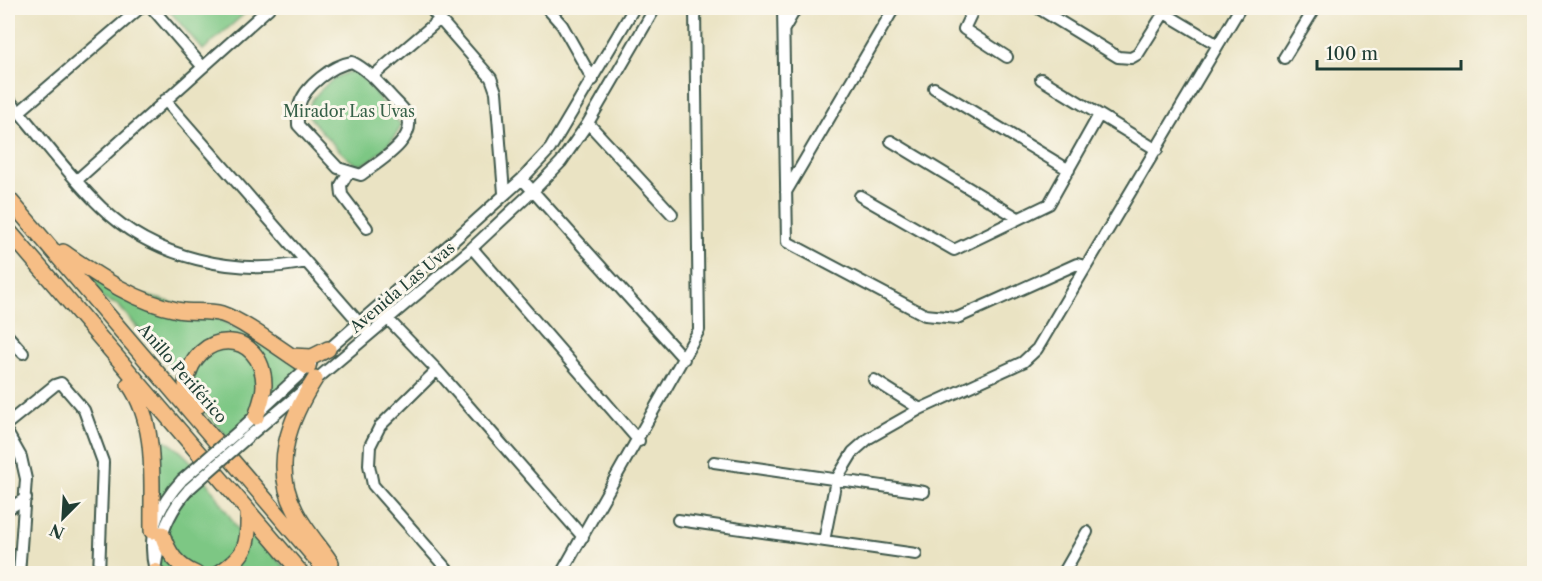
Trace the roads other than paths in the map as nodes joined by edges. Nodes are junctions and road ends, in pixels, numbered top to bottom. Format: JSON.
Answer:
{"nodes":[{"id":1,"x":140,"y":8,"type":"edge"},
{"id":2,"x":152,"y":8,"type":"edge"},
{"id":3,"x":269,"y":8,"type":"edge"},
{"id":4,"x":430,"y":8,"type":"edge"},
{"id":5,"x":547,"y":8,"type":"edge"},
{"id":6,"x":634,"y":8,"type":"edge"},
{"id":7,"x":656,"y":8,"type":"edge"},
{"id":8,"x":695,"y":8,"type":"edge"},
{"id":9,"x":783,"y":8,"type":"edge"},
{"id":10,"x":796,"y":8,"type":"edge"},
{"id":11,"x":894,"y":8,"type":"edge"},
{"id":12,"x":974,"y":8,"type":"edge"},
{"id":13,"x":1038,"y":8,"type":"edge"},
{"id":14,"x":1240,"y":8,"type":"edge"},
{"id":15,"x":1315,"y":8,"type":"edge"},
{"id":16,"x":1162,"y":9,"type":"edge"},
{"id":17,"x":440,"y":19,"type":"junction"},
{"id":18,"x":784,"y":30,"type":"junction"},
{"id":19,"x":1218,"y":45,"type":"junction"},
{"id":20,"x":1006,"y":57,"type":"dead end"},
{"id":21,"x":1284,"y":58,"type":"dead end"},
{"id":22,"x":202,"y":66,"type":"junction"},
{"id":23,"x":373,"y":76,"type":"junction"},
{"id":24,"x":593,"y":80,"type":"junction"},
{"id":25,"x":1041,"y":80,"type":"dead end"},
{"id":26,"x":934,"y":88,"type":"dead end"},
{"id":27,"x":8,"y":99,"type":"edge"},
{"id":28,"x":165,"y":100,"type":"junction"},
{"id":29,"x":20,"y":112,"type":"junction"},
{"id":30,"x":1099,"y":115,"type":"junction"},
{"id":31,"x":588,"y":123,"type":"junction"},
{"id":32,"x":891,"y":141,"type":"dead end"},
{"id":33,"x":1157,"y":150,"type":"junction"},
{"id":34,"x":1069,"y":170,"type":"junction"},
{"id":35,"x":348,"y":173,"type":"junction"},
{"id":36,"x":522,"y":179,"type":"junction"},
{"id":37,"x":76,"y":180,"type":"junction"},
{"id":38,"x":533,"y":191,"type":"junction"},
{"id":39,"x":504,"y":193,"type":"junction"},
{"id":40,"x":786,"y":193,"type":"junction"},
{"id":41,"x":860,"y":196,"type":"dead end"},
{"id":42,"x":8,"y":198,"type":"edge"},
{"id":43,"x":672,"y":214,"type":"dead end"},
{"id":44,"x":1018,"y":218,"type":"junction"},
{"id":45,"x":367,"y":228,"type":"dead end"},
{"id":46,"x":8,"y":230,"type":"edge"},
{"id":47,"x":45,"y":241,"type":"junction"},
{"id":48,"x":471,"y":248,"type":"junction"},
{"id":49,"x":306,"y":262,"type":"junction"},
{"id":50,"x":1085,"y":266,"type":"junction"},
{"id":51,"x":377,"y":307,"type":"junction"},
{"id":52,"x":387,"y":319,"type":"junction"},
{"id":53,"x":359,"y":322,"type":"junction"},
{"id":54,"x":369,"y":334,"type":"junction"},
{"id":55,"x":8,"y":336,"type":"edge"},
{"id":56,"x":104,"y":344,"type":"junction"},
{"id":57,"x":328,"y":349,"type":"junction"},
{"id":58,"x":23,"y":353,"type":"dead end"},
{"id":59,"x":290,"y":356,"type":"junction"},
{"id":60,"x":684,"y":359,"type":"junction"},
{"id":61,"x":437,"y":370,"type":"junction"},
{"id":62,"x":312,"y":374,"type":"junction"},
{"id":63,"x":874,"y":380,"type":"dead end"},
{"id":64,"x":920,"y":409,"type":"junction"},
{"id":65,"x":256,"y":417,"type":"junction"},
{"id":66,"x":8,"y":423,"type":"edge"},
{"id":67,"x":248,"y":433,"type":"junction"},
{"id":68,"x":8,"y":434,"type":"edge"},
{"id":69,"x":215,"y":437,"type":"junction"},
{"id":70,"x":639,"y":441,"type":"junction"},
{"id":71,"x":714,"y":462,"type":"dead end"},
{"id":72,"x":836,"y":480,"type":"junction"},
{"id":73,"x":924,"y":492,"type":"dead end"},
{"id":74,"x":26,"y":498,"type":"junction"},
{"id":75,"x":8,"y":509,"type":"edge"},
{"id":76,"x":248,"y":511,"type":"junction"},
{"id":77,"x":678,"y":520,"type":"dead end"},
{"id":78,"x":157,"y":532,"type":"junction"},
{"id":79,"x":1087,"y":532,"type":"dead end"},
{"id":80,"x":583,"y":537,"type":"junction"},
{"id":81,"x":824,"y":541,"type":"junction"},
{"id":82,"x":916,"y":554,"type":"dead end"},
{"id":83,"x":19,"y":573,"type":"edge"},
{"id":84,"x":99,"y":573,"type":"edge"},
{"id":85,"x":155,"y":573,"type":"edge"},
{"id":86,"x":196,"y":573,"type":"edge"},
{"id":87,"x":218,"y":573,"type":"edge"},
{"id":88,"x":303,"y":573,"type":"edge"},
{"id":89,"x":329,"y":573,"type":"edge"},
{"id":90,"x":338,"y":573,"type":"edge"},
{"id":91,"x":451,"y":573,"type":"edge"},
{"id":92,"x":561,"y":573,"type":"edge"},
{"id":93,"x":1063,"y":573,"type":"edge"}],
"edges":[{"from":1,"to":29,"type":"street"},
{"from":2,"to":22,"type":"street"},
{"from":3,"to":22,"type":"street"},
{"from":4,"to":17,"type":"street"},
{"from":5,"to":24,"type":"street"},
{"from":6,"to":24,"type":"street","name":"Avenida Las Uvas"},
{"from":7,"to":31,"type":"street","name":"Avenida Las Uvas"},
{"from":8,"to":60,"type":"street"},
{"from":9,"to":18,"type":"street"},
{"from":10,"to":18,"type":"street"},
{"from":11,"to":40,"type":"street"},
{"from":12,"to":20,"type":"street"},
{"from":13,"to":16,"type":"street"},
{"from":14,"to":19,"type":"street"},
{"from":15,"to":21,"type":"street"},
{"from":16,"to":19,"type":"street"},
{"from":17,"to":23,"type":"street"},
{"from":17,"to":39,"type":"street"},
{"from":18,"to":40,"type":"street"},
{"from":19,"to":33,"type":"street"},
{"from":22,"to":28,"type":"street"},
{"from":23,"to":35,"type":"street"},
{"from":23,"to":35,"type":"street"},
{"from":24,"to":36,"type":"street","name":"Avenida Las Uvas"},
{"from":25,"to":30,"type":"street"},
{"from":26,"to":34,"type":"street"},
{"from":27,"to":29,"type":"street"},
{"from":28,"to":37,"type":"street"},
{"from":28,"to":49,"type":"street"},
{"from":29,"to":37,"type":"street"},
{"from":30,"to":33,"type":"street"},
{"from":30,"to":34,"type":"street"},
{"from":31,"to":38,"type":"street","name":"Avenida Las Uvas"},
{"from":31,"to":43,"type":"street"},
{"from":32,"to":44,"type":"street"},
{"from":33,"to":50,"type":"street"},
{"from":34,"to":44,"type":"street"},
{"from":35,"to":45,"type":"street"},
{"from":36,"to":38,"type":"street"},
{"from":36,"to":39,"type":"street","name":"Avenida Las Uvas"},
{"from":37,"to":49,"type":"street"},
{"from":38,"to":48,"type":"street","name":"Avenida Las Uvas"},
{"from":38,"to":60,"type":"street"},
{"from":39,"to":51,"type":"street","name":"Avenida Las Uvas"},
{"from":40,"to":50,"type":"street"},
{"from":41,"to":44,"type":"street"},
{"from":42,"to":47,"type":"highway","name":"Anillo Periférico"},
{"from":46,"to":56,"type":"highway"},
{"from":47,"to":59,"type":"highway"},
{"from":47,"to":69,"type":"highway","name":"Anillo Periférico"},
{"from":48,"to":52,"type":"street","name":"Avenida Las Uvas"},
{"from":48,"to":70,"type":"street"},
{"from":49,"to":53,"type":"street"},
{"from":50,"to":64,"type":"street"},
{"from":51,"to":52,"type":"street"},
{"from":51,"to":53,"type":"street","name":"Avenida Las Uvas"},
{"from":52,"to":54,"type":"street","name":"Avenida Las Uvas"},
{"from":52,"to":61,"type":"street"},
{"from":53,"to":54,"type":"street"},
{"from":53,"to":57,"type":"street","name":"Avenida Las Uvas"},
{"from":54,"to":62,"type":"street","name":"Avenida Las Uvas"},
{"from":55,"to":58,"type":"street"},
{"from":56,"to":76,"type":"highway"},
{"from":56,"to":78,"type":"highway"},
{"from":57,"to":59,"type":"highway"},
{"from":57,"to":62,"type":"street","name":"Avenida Las Uvas"},
{"from":59,"to":62,"type":"highway"},
{"from":60,"to":70,"type":"street"},
{"from":61,"to":80,"type":"street"},
{"from":61,"to":91,"type":"street"},
{"from":62,"to":65,"type":"street","name":"Avenida Las Uvas"},
{"from":62,"to":67,"type":"street","name":"Avenida Las Uvas"},
{"from":62,"to":90,"type":"highway"},
{"from":63,"to":64,"type":"street"},
{"from":64,"to":72,"type":"street"},
{"from":65,"to":67,"type":"street","name":"Avenida Las Uvas"},
{"from":65,"to":69,"type":"highway"},
{"from":66,"to":84,"type":"street"},
{"from":67,"to":78,"type":"street","name":"Avenida Las Uvas","bridge":true},
{"from":68,"to":74,"type":"street"},
{"from":69,"to":89,"type":"highway","name":"Anillo Periférico"},
{"from":70,"to":80,"type":"street"},
{"from":71,"to":72,"type":"street"},
{"from":72,"to":73,"type":"street"},
{"from":72,"to":81,"type":"street"},
{"from":74,"to":75,"type":"street"},
{"from":74,"to":83,"type":"street"},
{"from":76,"to":87,"type":"highway"},
{"from":76,"to":88,"type":"highway"},
{"from":77,"to":81,"type":"street"},
{"from":78,"to":85,"type":"street","name":"Avenida Las Uvas"},
{"from":78,"to":86,"type":"highway"},
{"from":79,"to":93,"type":"street"},
{"from":80,"to":92,"type":"street"},
{"from":81,"to":82,"type":"street"}]}
